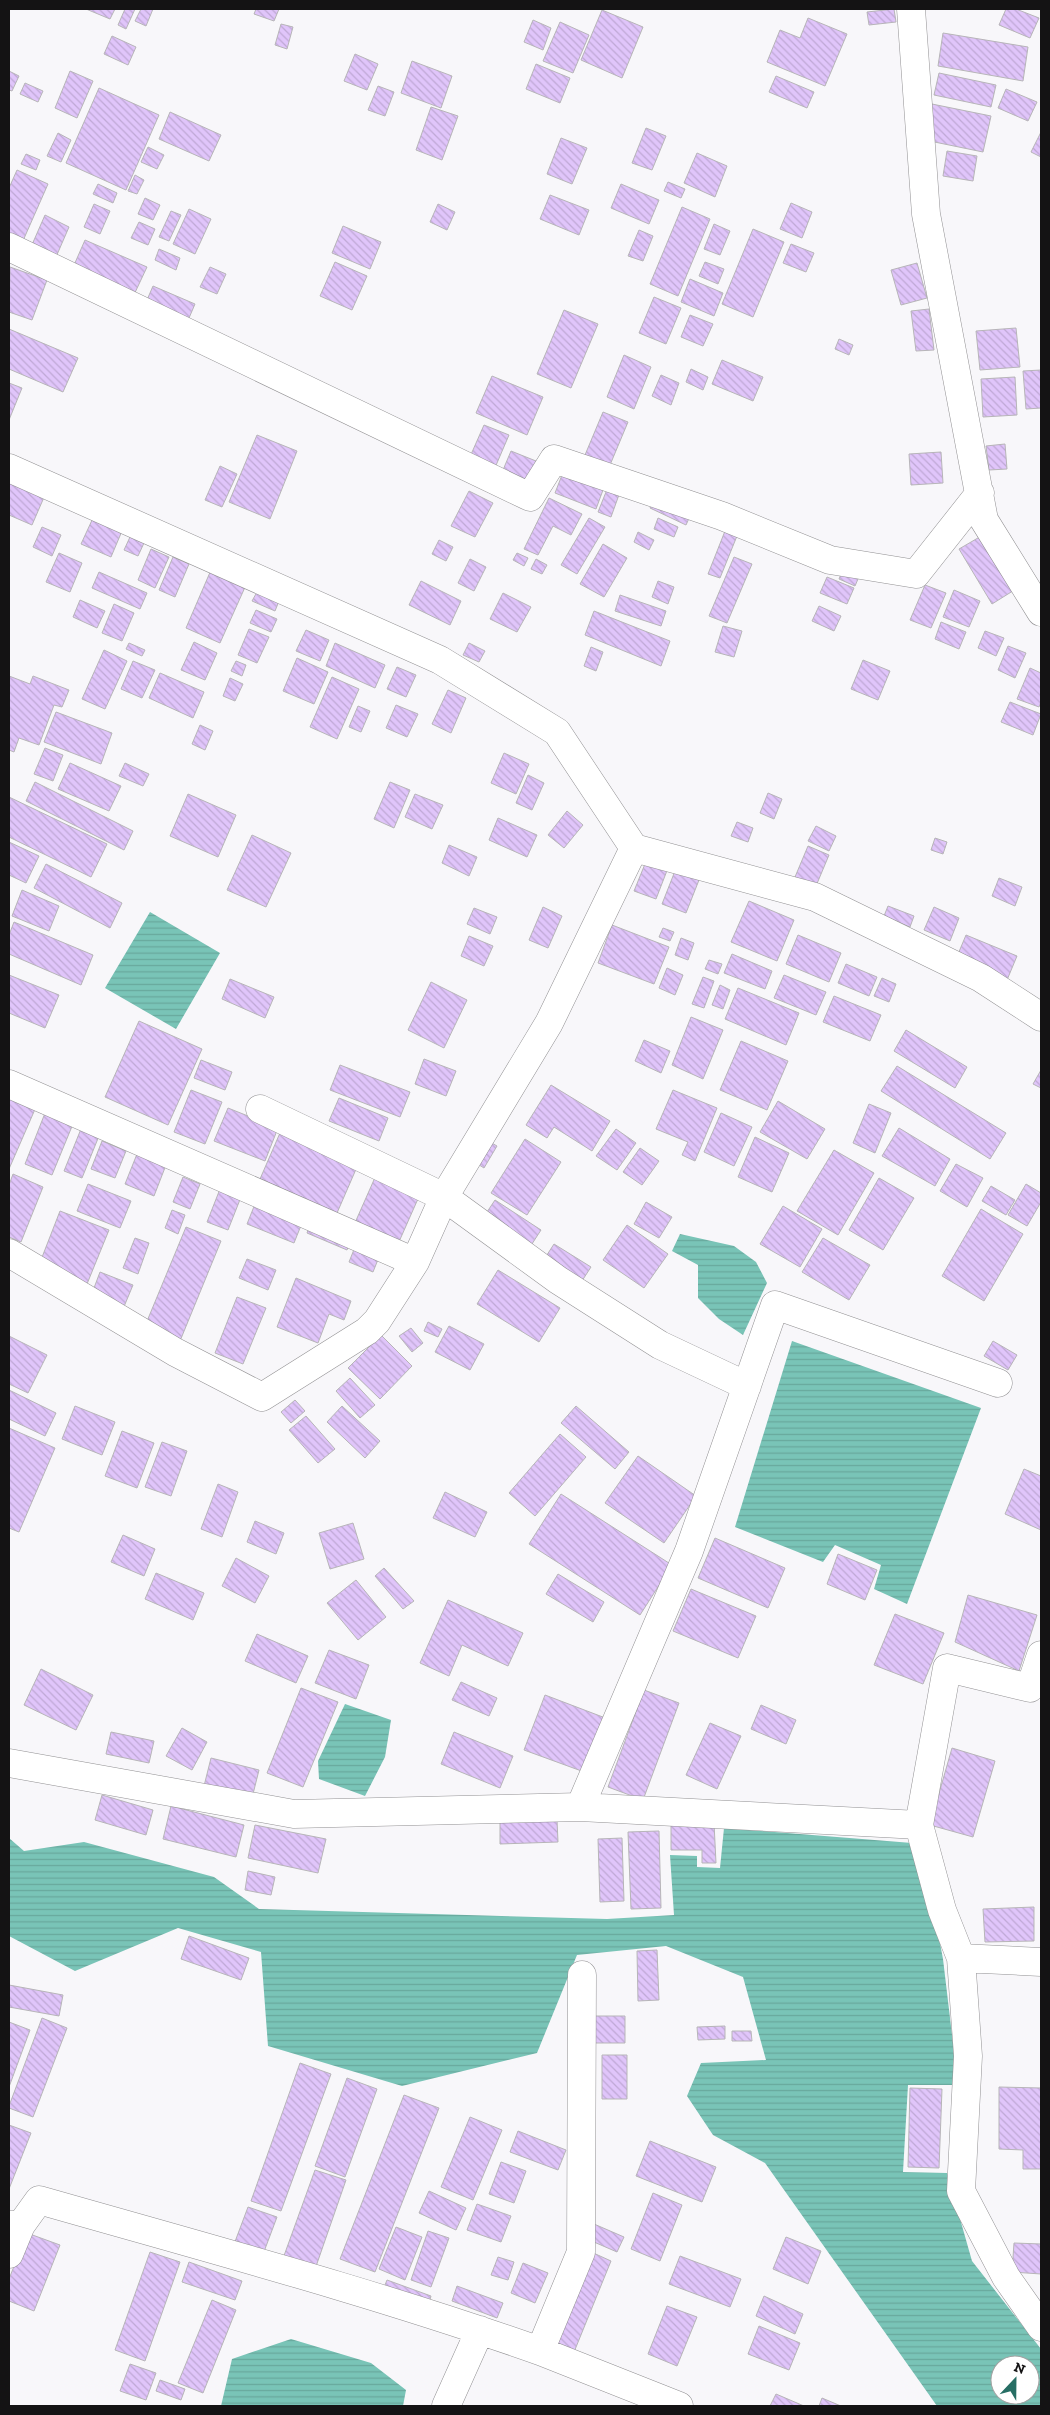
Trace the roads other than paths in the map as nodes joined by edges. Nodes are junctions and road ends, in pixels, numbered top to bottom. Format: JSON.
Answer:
{"nodes":[{"id":1,"x":911,"y":9,"type":"edge"},
{"id":2,"x":9,"y":247,"type":"edge"},
{"id":3,"x":9,"y":468,"type":"edge"},
{"id":4,"x":980,"y":494,"type":"junction"},
{"id":5,"x":1041,"y":612,"type":"edge"},
{"id":6,"x":634,"y":848,"type":"junction"},
{"id":7,"x":1041,"y":1017,"type":"edge"},
{"id":8,"x":9,"y":1084,"type":"edge"},
{"id":9,"x":260,"y":1110,"type":"dead end"},
{"id":10,"x":444,"y":1197,"type":"junction"},
{"id":11,"x":9,"y":1253,"type":"edge"},
{"id":12,"x":415,"y":1262,"type":"junction"},
{"id":13,"x":998,"y":1383,"type":"dead end"},
{"id":14,"x":747,"y":1386,"type":"junction"},
{"id":15,"x":1041,"y":1654,"type":"edge"},
{"id":16,"x":9,"y":1763,"type":"edge"},
{"id":17,"x":580,"y":1807,"type":"junction"},
{"id":18,"x":919,"y":1825,"type":"junction"},
{"id":19,"x":961,"y":1958,"type":"junction"},
{"id":20,"x":1041,"y":1962,"type":"edge"},
{"id":21,"x":582,"y":1975,"type":"dead end"},
{"id":22,"x":15,"y":2225,"type":"edge"},
{"id":23,"x":9,"y":2254,"type":"edge"},
{"id":24,"x":1041,"y":2327,"type":"edge"},
{"id":25,"x":480,"y":2330,"type":"junction"},
{"id":26,"x":540,"y":2351,"type":"junction"},
{"id":27,"x":446,"y":2406,"type":"edge"},
{"id":28,"x":678,"y":2406,"type":"edge"}],
"edges":[{"from":1,"to":4,"type":"street"},
{"from":2,"to":4,"type":"street"},
{"from":3,"to":6,"type":"street"},
{"from":4,"to":5,"type":"street"},
{"from":6,"to":7,"type":"street"},
{"from":6,"to":10,"type":"street"},
{"from":8,"to":12,"type":"street"},
{"from":9,"to":10,"type":"street"},
{"from":10,"to":12,"type":"street"},
{"from":10,"to":14,"type":"street"},
{"from":11,"to":12,"type":"street"},
{"from":13,"to":14,"type":"street"},
{"from":14,"to":17,"type":"street"},
{"from":15,"to":18,"type":"street"},
{"from":16,"to":17,"type":"street"},
{"from":17,"to":18,"type":"street"},
{"from":18,"to":19,"type":"street"},
{"from":19,"to":20,"type":"street"},
{"from":19,"to":24,"type":"street"},
{"from":21,"to":26,"type":"street"},
{"from":22,"to":23,"type":"street"},
{"from":22,"to":25,"type":"street"},
{"from":25,"to":26,"type":"street"},
{"from":25,"to":27,"type":"street"},
{"from":26,"to":28,"type":"street"}]}
